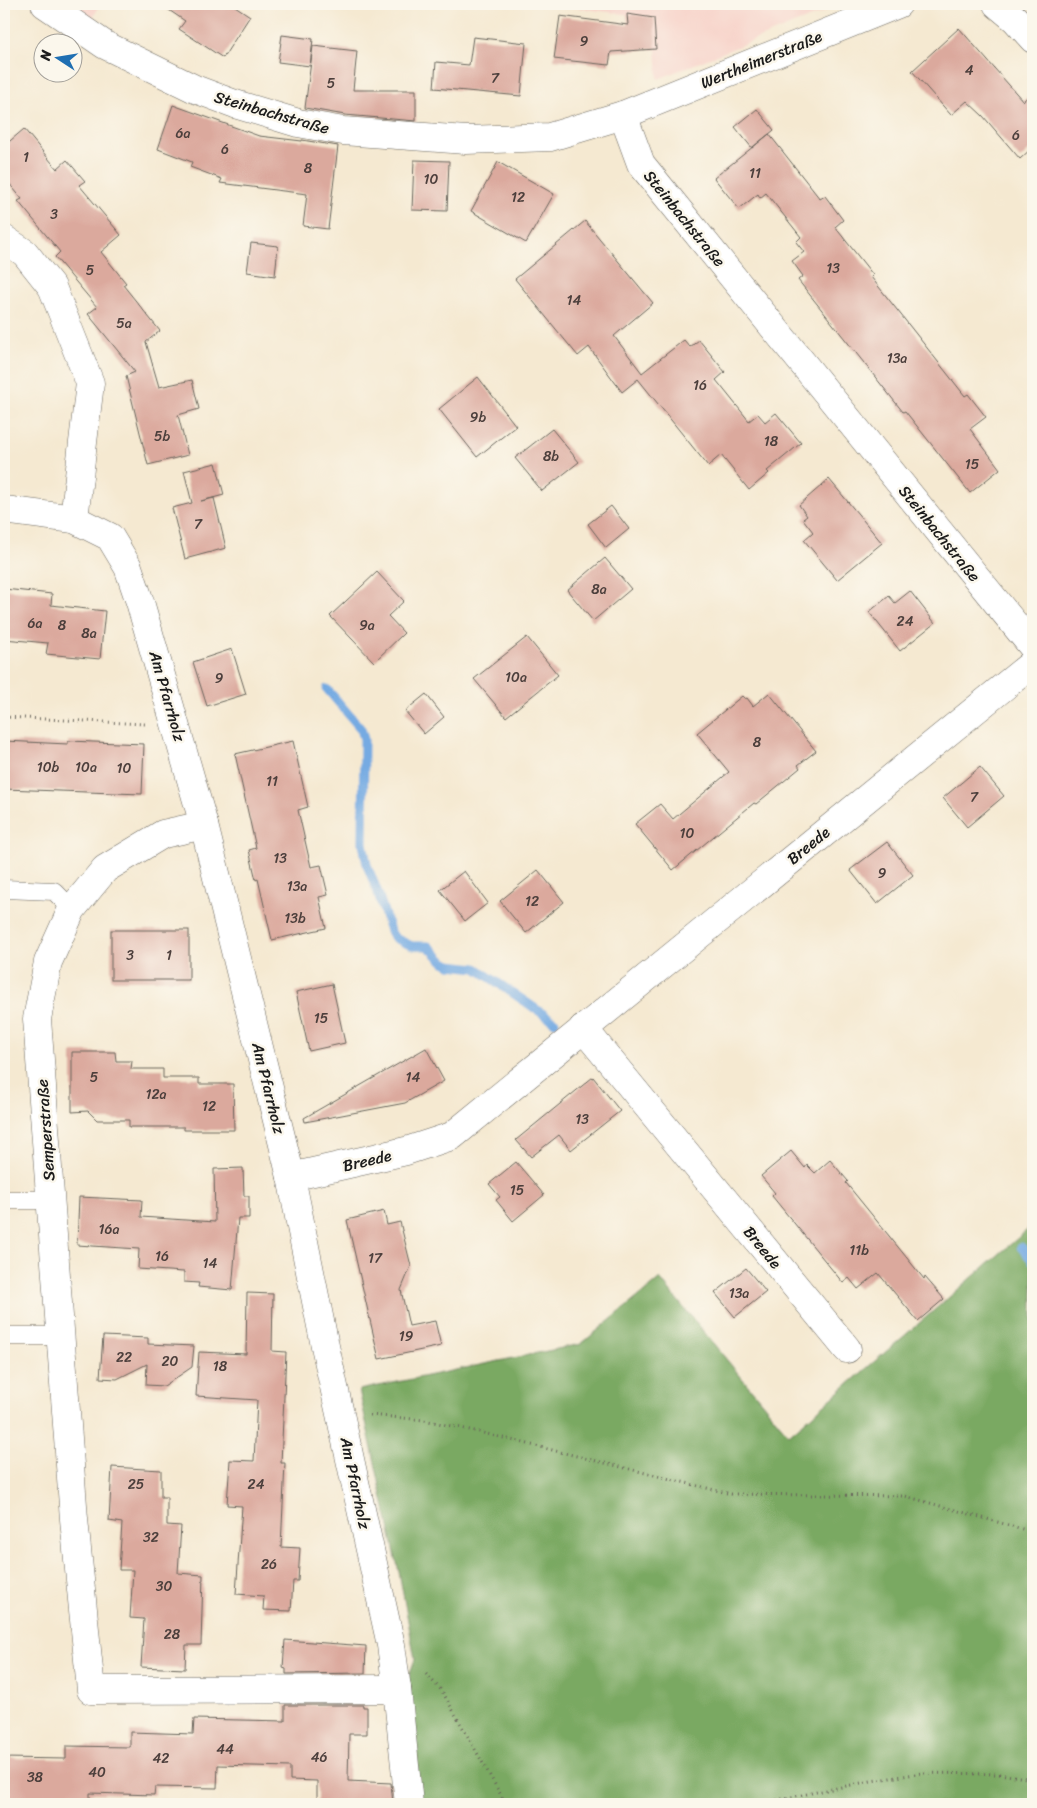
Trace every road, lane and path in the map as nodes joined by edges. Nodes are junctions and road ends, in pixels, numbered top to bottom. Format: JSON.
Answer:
{"nodes":[{"id":1,"x":44,"y":4,"type":"edge"},
{"id":2,"x":898,"y":4,"type":"edge"},
{"id":3,"x":997,"y":4,"type":"edge"},
{"id":4,"x":1033,"y":39,"type":"edge"},
{"id":5,"x":623,"y":115,"type":"junction"},
{"id":6,"x":4,"y":239,"type":"edge"},
{"id":7,"x":4,"y":510,"type":"edge"},
{"id":8,"x":74,"y":519,"type":"junction"},
{"id":9,"x":1033,"y":648,"type":"edge"},
{"id":10,"x":1033,"y":663,"type":"edge"},
{"id":11,"x":4,"y":717,"type":"edge"},
{"id":12,"x":177,"y":726,"type":"junction"},
{"id":13,"x":204,"y":825,"type":"junction"},
{"id":14,"x":4,"y":889,"type":"edge"},
{"id":15,"x":72,"y":909,"type":"junction"},
{"id":16,"x":583,"y":1028,"type":"junction"},
{"id":17,"x":291,"y":1177,"type":"junction"},
{"id":18,"x":4,"y":1200,"type":"edge"},
{"id":19,"x":50,"y":1200,"type":"junction"},
{"id":20,"x":4,"y":1336,"type":"edge"},
{"id":21,"x":61,"y":1336,"type":"junction"},
{"id":22,"x":847,"y":1350,"type":"dead end"},
{"id":23,"x":341,"y":1412,"type":"junction"},
{"id":24,"x":1033,"y":1532,"type":"edge"},
{"id":25,"x":391,"y":1645,"type":"junction"},
{"id":26,"x":398,"y":1689,"type":"junction"},
{"id":27,"x":1033,"y":1779,"type":"edge"},
{"id":28,"x":409,"y":1804,"type":"edge"},
{"id":29,"x":506,"y":1804,"type":"edge"},
{"id":30,"x":757,"y":1804,"type":"edge"}],
"edges":[{"from":1,"to":5,"type":"street","name":"Steinbachstraße"},
{"from":2,"to":5,"type":"street","name":"Wertheimerstraße"},
{"from":3,"to":4,"type":"street"},
{"from":5,"to":9,"type":"street","name":"Steinbachstraße"},
{"from":6,"to":8,"type":"street"},
{"from":7,"to":8,"type":"street","name":"Am Pfarrholz"},
{"from":8,"to":12,"type":"street","name":"Am Pfarrholz"},
{"from":10,"to":16,"type":"street","name":"Breede"},
{"from":11,"to":12,"type":"path"},
{"from":12,"to":13,"type":"street","name":"Am Pfarrholz"},
{"from":13,"to":15,"type":"street","name":"Semperstraße"},
{"from":13,"to":17,"type":"street","name":"Am Pfarrholz"},
{"from":14,"to":15,"type":"lane"},
{"from":15,"to":19,"type":"street","name":"Semperstraße"},
{"from":16,"to":17,"type":"street","name":"Breede"},
{"from":16,"to":22,"type":"street","name":"Breede"},
{"from":17,"to":23,"type":"street","name":"Am Pfarrholz"},
{"from":18,"to":19,"type":"lane"},
{"from":19,"to":21,"type":"street","name":"Semperstraße"},
{"from":20,"to":21,"type":"lane"},
{"from":21,"to":26,"type":"street","name":"Semperstraße"},
{"from":23,"to":24,"type":"path"},
{"from":23,"to":25,"type":"street","name":"Am Pfarrholz"},
{"from":25,"to":26,"type":"street","name":"Am Pfarrholz"},
{"from":25,"to":29,"type":"path"},
{"from":26,"to":28,"type":"street","name":"Am Pfarrholz"},
{"from":27,"to":30,"type":"path"}]}
